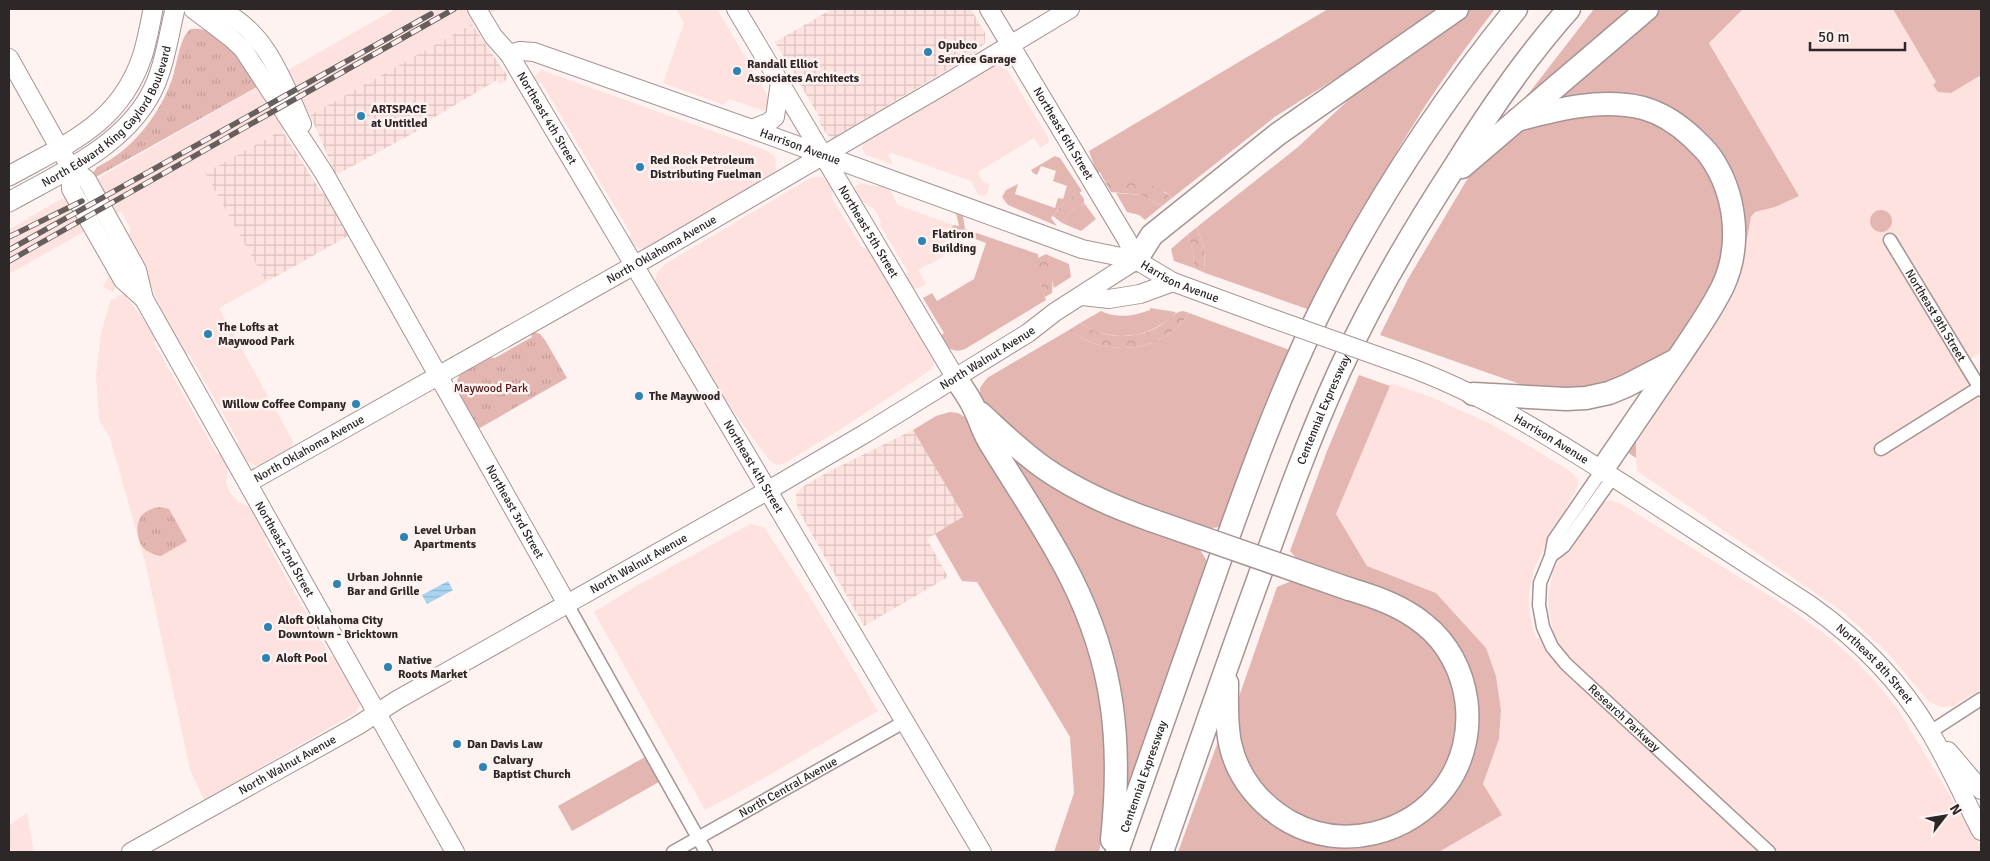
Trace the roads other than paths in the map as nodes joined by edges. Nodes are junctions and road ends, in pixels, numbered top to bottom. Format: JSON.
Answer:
{"nodes":[{"id":1,"x":153,"y":9,"type":"edge"},
{"id":2,"x":175,"y":9,"type":"edge"},
{"id":3,"x":193,"y":9,"type":"edge"},
{"id":4,"x":218,"y":9,"type":"edge"},
{"id":5,"x":477,"y":9,"type":"edge"},
{"id":6,"x":491,"y":9,"type":"edge"},
{"id":7,"x":736,"y":9,"type":"edge"},
{"id":8,"x":989,"y":9,"type":"edge"},
{"id":9,"x":1070,"y":9,"type":"edge"},
{"id":10,"x":1457,"y":9,"type":"edge"},
{"id":11,"x":1516,"y":9,"type":"edge"},
{"id":12,"x":1569,"y":9,"type":"edge"},
{"id":13,"x":1647,"y":9,"type":"edge"},
{"id":14,"x":1010,"y":45,"type":"junction"},
{"id":15,"x":510,"y":54,"type":"junction"},
{"id":16,"x":9,"y":58,"type":"edge"},
{"id":17,"x":271,"y":78,"type":"junction"},
{"id":18,"x":780,"y":82,"type":"junction"},
{"id":19,"x":1517,"y":120,"type":"junction"},
{"id":20,"x":752,"y":129,"type":"junction"},
{"id":21,"x":59,"y":148,"type":"junction"},
{"id":22,"x":824,"y":156,"type":"junction"},
{"id":23,"x":70,"y":167,"type":"junction"},
{"id":24,"x":9,"y":176,"type":"edge"},
{"id":25,"x":1443,"y":184,"type":"junction"},
{"id":26,"x":9,"y":202,"type":"edge"},
{"id":27,"x":1890,"y":240,"type":"dead end"},
{"id":28,"x":1136,"y":260,"type":"junction"},
{"id":29,"x":633,"y":266,"type":"junction"},
{"id":30,"x":1173,"y":282,"type":"junction"},
{"id":31,"x":1082,"y":296,"type":"junction"},
{"id":32,"x":1677,"y":360,"type":"junction"},
{"id":33,"x":438,"y":376,"type":"junction"},
{"id":34,"x":955,"y":377,"type":"junction"},
{"id":35,"x":1980,"y":384,"type":"edge"},
{"id":36,"x":1473,"y":394,"type":"junction"},
{"id":37,"x":975,"y":410,"type":"junction"},
{"id":38,"x":1881,"y":449,"type":"dead end"},
{"id":39,"x":1608,"y":474,"type":"junction"},
{"id":40,"x":248,"y":483,"type":"junction"},
{"id":41,"x":767,"y":491,"type":"junction"},
{"id":42,"x":567,"y":604,"type":"junction"},
{"id":43,"x":1810,"y":605,"type":"joint"},
{"id":44,"x":1227,"y":667,"type":"junction"},
{"id":45,"x":1981,"y":699,"type":"edge"},
{"id":46,"x":376,"y":713,"type":"junction"},
{"id":47,"x":904,"y":722,"type":"junction"},
{"id":48,"x":1930,"y":732,"type":"junction"},
{"id":49,"x":1981,"y":790,"type":"edge"},
{"id":50,"x":1981,"y":831,"type":"edge"},
{"id":51,"x":698,"y":838,"type":"junction"},
{"id":52,"x":131,"y":852,"type":"edge"},
{"id":53,"x":455,"y":852,"type":"edge"},
{"id":54,"x":672,"y":852,"type":"edge"},
{"id":55,"x":706,"y":852,"type":"edge"},
{"id":56,"x":982,"y":852,"type":"edge"},
{"id":57,"x":1111,"y":852,"type":"edge"},
{"id":58,"x":1117,"y":852,"type":"edge"},
{"id":59,"x":1162,"y":852,"type":"edge"},
{"id":60,"x":1769,"y":852,"type":"edge"}],
"edges":[{"from":1,"to":21,"type":"main road","name":"North Edward King Gaylord Boulevard"},
{"from":2,"to":23,"type":"main road","name":"North Edward King Gaylord Boulevard"},
{"from":3,"to":17,"type":"street"},
{"from":4,"to":17,"type":"street"},
{"from":5,"to":15,"type":"street"},
{"from":6,"to":15,"type":"street"},
{"from":7,"to":18,"type":"street","name":"Northeast 5th Street"},
{"from":8,"to":14,"type":"street","name":"Northeast 6th Street"},
{"from":9,"to":14,"type":"street","name":"North Oklahoma Avenue"},
{"from":10,"to":28,"type":"highway"},
{"from":11,"to":58,"type":"highway","name":"Centennial Expressway"},
{"from":12,"to":25,"type":"highway","name":"Centennial Expressway"},
{"from":13,"to":19,"type":"highway"},
{"from":14,"to":22,"type":"street","name":"North Oklahoma Avenue"},
{"from":14,"to":28,"type":"street","name":"Northeast 6th Street"},
{"from":15,"to":20,"type":"street","name":"Harrison Avenue"},
{"from":15,"to":29,"type":"street","name":"Northeast 4th Street"},
{"from":16,"to":21,"type":"street"},
{"from":17,"to":33,"type":"street","name":"Northeast 3rd Street"},
{"from":18,"to":20,"type":"street"},
{"from":18,"to":22,"type":"street","name":"Northeast 5th Street"},
{"from":19,"to":25,"type":"highway"},
{"from":19,"to":32,"type":"highway"},
{"from":20,"to":22,"type":"street","name":"Harrison Avenue"},
{"from":21,"to":23,"type":"street"},
{"from":21,"to":24,"type":"main road","name":"North Edward King Gaylord Boulevard"},
{"from":22,"to":28,"type":"street","name":"Harrison Avenue"},
{"from":22,"to":29,"type":"street","name":"North Oklahoma Avenue"},
{"from":22,"to":34,"type":"street","name":"Northeast 5th Street"},
{"from":23,"to":26,"type":"main road","name":"North Edward King Gaylord Boulevard"},
{"from":23,"to":40,"type":"street","name":"Northeast 2nd Street"},
{"from":25,"to":44,"type":"highway","name":"Centennial Expressway"},
{"from":27,"to":35,"type":"street","name":"Northeast 9th Street"},
{"from":28,"to":30,"type":"street","name":"Harrison Avenue"},
{"from":28,"to":31,"type":"street","name":"North Walnut Avenue"},
{"from":29,"to":33,"type":"street","name":"North Oklahoma Avenue"},
{"from":29,"to":41,"type":"street","name":"Northeast 4th Street"},
{"from":30,"to":31,"type":"street"},
{"from":30,"to":36,"type":"street","name":"Harrison Avenue","bridge":true},
{"from":31,"to":34,"type":"street","name":"North Walnut Avenue"},
{"from":32,"to":36,"type":"highway"},
{"from":32,"to":39,"type":"highway"},
{"from":33,"to":40,"type":"street","name":"North Oklahoma Avenue"},
{"from":33,"to":42,"type":"street","name":"Northeast 3rd Street"},
{"from":34,"to":37,"type":"highway"},
{"from":34,"to":41,"type":"street","name":"North Walnut Avenue"},
{"from":35,"to":38,"type":"street"},
{"from":36,"to":39,"type":"street","name":"Harrison Avenue"},
{"from":37,"to":44,"type":"highway","bridge":true},
{"from":37,"to":57,"type":"highway"},
{"from":39,"to":43,"type":"street","name":"Harrison Avenue"},
{"from":39,"to":60,"type":"street","name":"Research Parkway"},
{"from":40,"to":46,"type":"street","name":"Northeast 2nd Street"},
{"from":41,"to":42,"type":"street","name":"North Walnut Avenue"},
{"from":41,"to":47,"type":"street","name":"Northeast 4th Street"},
{"from":42,"to":46,"type":"street","name":"North Walnut Avenue"},
{"from":42,"to":51,"type":"street","name":"Northeast 3rd Street"},
{"from":43,"to":48,"type":"street","name":"Northeast 8th Street"},
{"from":44,"to":59,"type":"highway","name":"Centennial Expressway"},
{"from":45,"to":48,"type":"street"},
{"from":46,"to":52,"type":"street","name":"North Walnut Avenue"},
{"from":46,"to":53,"type":"street","name":"Northeast 2nd Street"},
{"from":47,"to":51,"type":"street","name":"North Central Avenue"},
{"from":47,"to":56,"type":"street","name":"Northeast 4th Street"},
{"from":48,"to":49,"type":"street","name":"Northeast 8th Street"},
{"from":48,"to":50,"type":"street","name":"Northeast 8th Street"},
{"from":51,"to":54,"type":"street","name":"North Central Avenue"},
{"from":51,"to":55,"type":"street","name":"Northeast 3rd Street"}]}
